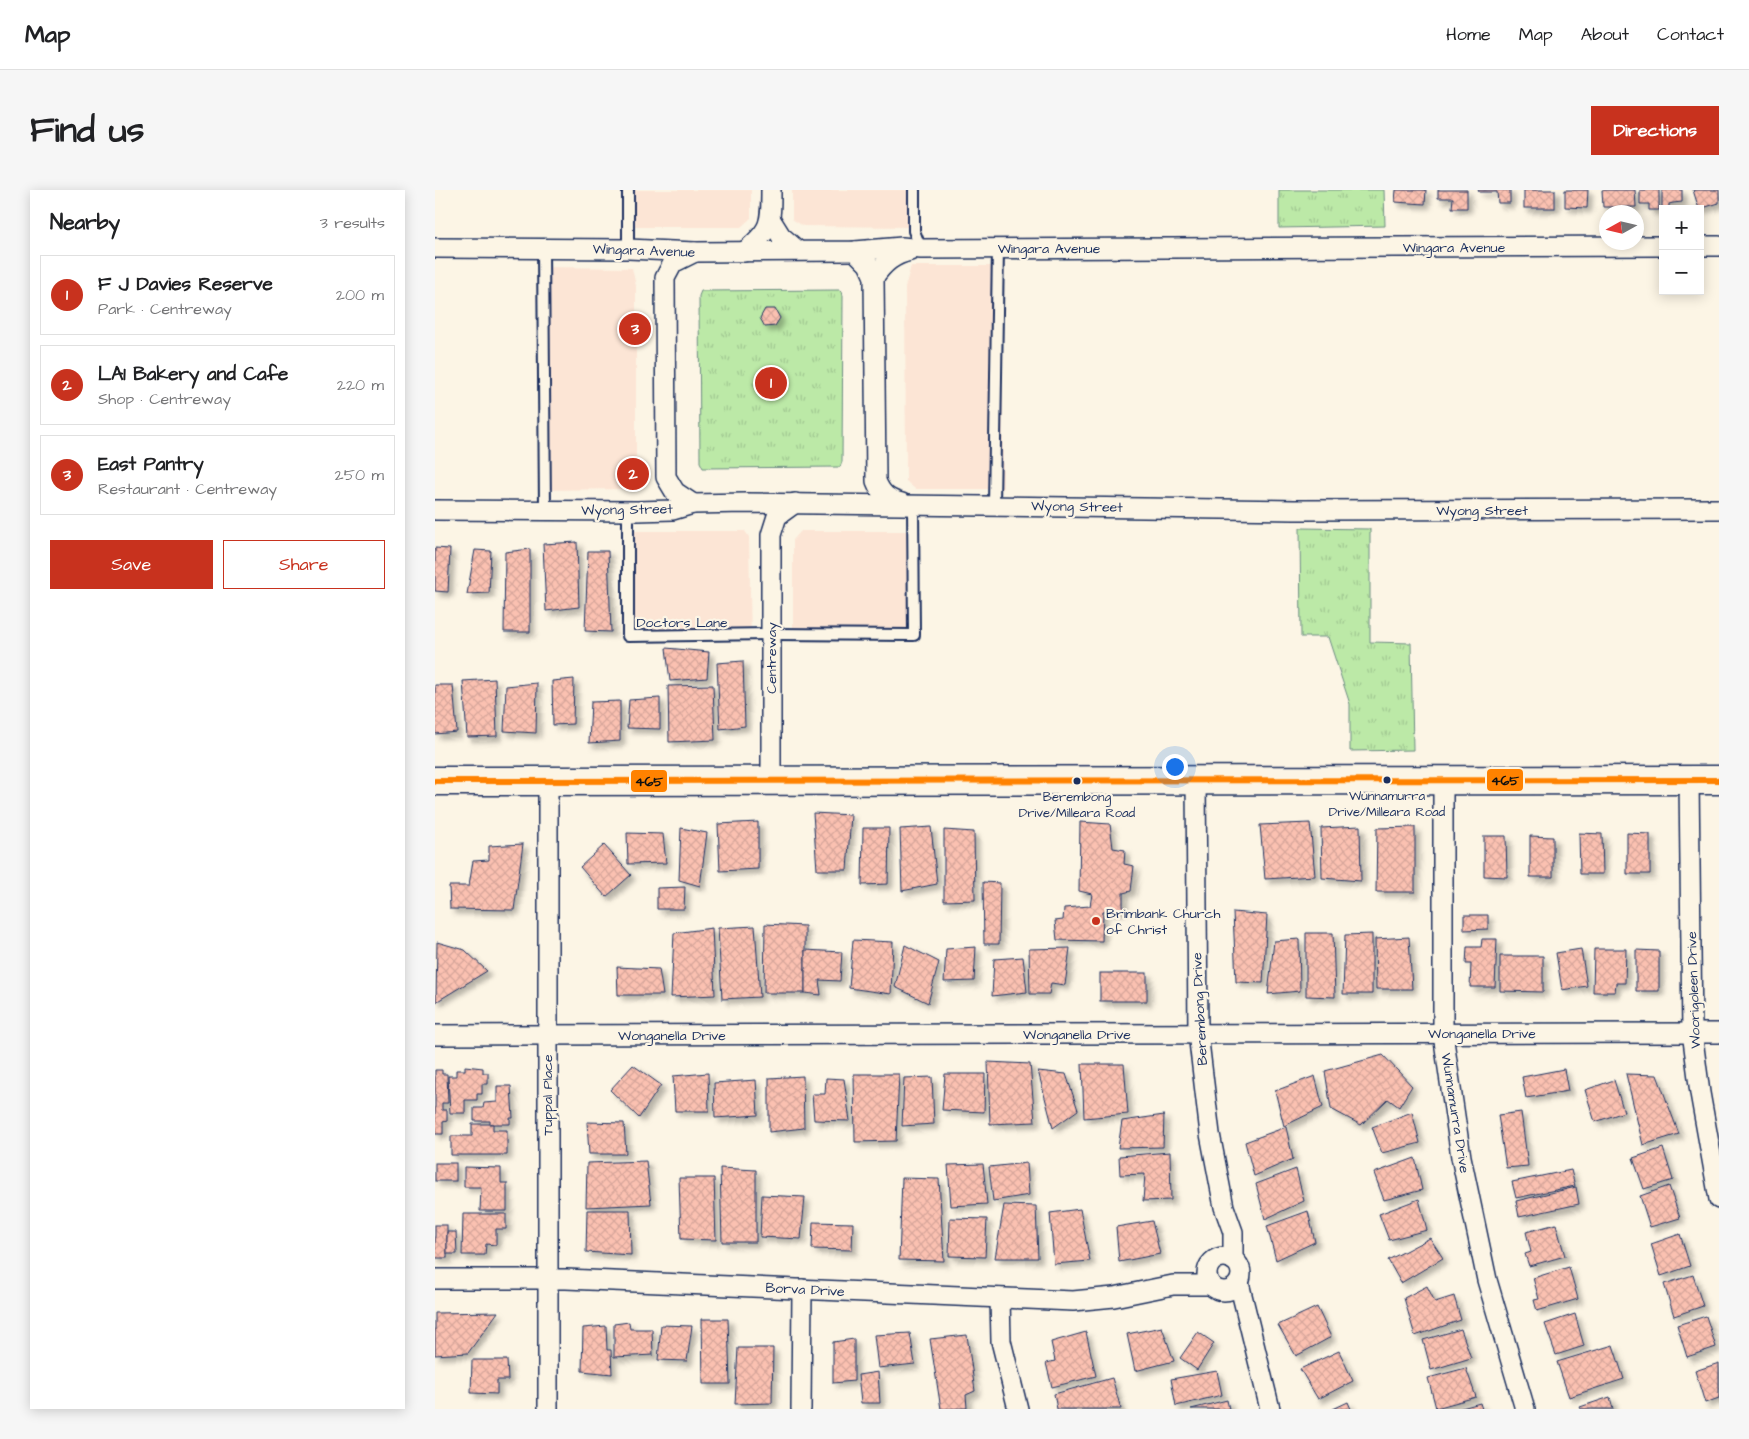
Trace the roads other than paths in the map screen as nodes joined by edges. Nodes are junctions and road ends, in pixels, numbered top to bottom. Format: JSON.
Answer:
{"nodes":[{"id":1,"x":628,"y":190,"type":"edge"},
{"id":2,"x":771,"y":190,"type":"edge"},
{"id":3,"x":914,"y":190,"type":"edge"},
{"id":4,"x":771,"y":220,"type":"junction"},
{"id":5,"x":1659,"y":246,"type":"edge"},
{"id":6,"x":1704,"y":246,"type":"edge"},
{"id":7,"x":1719,"y":246,"type":"edge"},
{"id":8,"x":435,"y":248,"type":"edge"},
{"id":9,"x":543,"y":248,"type":"junction"},
{"id":10,"x":998,"y":248,"type":"junction"},
{"id":11,"x":628,"y":249,"type":"junction"},
{"id":12,"x":921,"y":249,"type":"junction"},
{"id":13,"x":797,"y":250,"type":"junction"},
{"id":14,"x":855,"y":251,"type":"junction"},
{"id":15,"x":695,"y":252,"type":"junction"},
{"id":16,"x":744,"y":252,"type":"junction"},
{"id":17,"x":666,"y":273,"type":"junction"},
{"id":18,"x":874,"y":277,"type":"junction"},
{"id":19,"x":875,"y":471,"type":"junction"},
{"id":20,"x":666,"y":477,"type":"junction"},
{"id":21,"x":746,"y":503,"type":"junction"},
{"id":22,"x":795,"y":503,"type":"junction"},
{"id":23,"x":693,"y":504,"type":"junction"},
{"id":24,"x":850,"y":504,"type":"junction"},
{"id":25,"x":913,"y":505,"type":"junction"},
{"id":26,"x":994,"y":505,"type":"junction"},
{"id":27,"x":1719,"y":509,"type":"edge"},
{"id":28,"x":435,"y":510,"type":"edge"},
{"id":29,"x":545,"y":510,"type":"junction"},
{"id":30,"x":628,"y":510,"type":"junction"},
{"id":31,"x":771,"y":535,"type":"junction"},
{"id":32,"x":771,"y":634,"type":"junction"},
{"id":33,"x":1443,"y":780,"type":"junction"},
{"id":34,"x":1689,"y":780,"type":"junction"},
{"id":35,"x":1719,"y":780,"type":"edge"},
{"id":36,"x":435,"y":781,"type":"edge"},
{"id":37,"x":548,"y":781,"type":"junction"},
{"id":38,"x":771,"y":781,"type":"junction"},
{"id":39,"x":1196,"y":781,"type":"junction"},
{"id":40,"x":1692,"y":1032,"type":"junction"},
{"id":41,"x":1198,"y":1033,"type":"junction"},
{"id":42,"x":1719,"y":1033,"type":"edge"},
{"id":43,"x":1443,"y":1034,"type":"junction"},
{"id":44,"x":435,"y":1035,"type":"edge"},
{"id":45,"x":547,"y":1035,"type":"junction"},
{"id":46,"x":1719,"y":1199,"type":"edge"},
{"id":47,"x":1222,"y":1274,"type":"junction"},
{"id":48,"x":435,"y":1279,"type":"edge"},
{"id":49,"x":547,"y":1279,"type":"junction"},
{"id":50,"x":802,"y":1289,"type":"junction"},
{"id":51,"x":999,"y":1298,"type":"junction"},
{"id":52,"x":548,"y":1409,"type":"edge"},
{"id":53,"x":801,"y":1409,"type":"edge"},
{"id":54,"x":1018,"y":1409,"type":"edge"},
{"id":55,"x":1270,"y":1409,"type":"edge"},
{"id":56,"x":1525,"y":1409,"type":"edge"}],
"edges":[{"from":1,"to":11,"type":"lane"},
{"from":2,"to":4,"type":"street"},
{"from":3,"to":12,"type":"lane"},
{"from":4,"to":13,"type":"street"},
{"from":4,"to":16,"type":"street"},
{"from":5,"to":10,"type":"street","name":"Wingara Avenue"},
{"from":6,"to":7,"type":"street"},
{"from":8,"to":9,"type":"street","name":"Wingara Avenue"},
{"from":9,"to":11,"type":"street","name":"Wingara Avenue"},
{"from":9,"to":29,"type":"lane"},
{"from":10,"to":12,"type":"street","name":"Wingara Avenue"},
{"from":10,"to":26,"type":"lane"},
{"from":11,"to":15,"type":"street","name":"Wingara Avenue"},
{"from":11,"to":17,"type":"street"},
{"from":12,"to":14,"type":"street","name":"Wingara Avenue"},
{"from":12,"to":18,"type":"street"},
{"from":13,"to":14,"type":"street","name":"Wingara Avenue"},
{"from":13,"to":16,"type":"street","name":"Wingara Avenue"},
{"from":14,"to":18,"type":"street"},
{"from":15,"to":16,"type":"street","name":"Wingara Avenue"},
{"from":15,"to":17,"type":"street"},
{"from":17,"to":20,"type":"street"},
{"from":18,"to":19,"type":"street"},
{"from":19,"to":24,"type":"street"},
{"from":19,"to":25,"type":"street"},
{"from":20,"to":23,"type":"street"},
{"from":20,"to":30,"type":"street"},
{"from":21,"to":22,"type":"street","name":"Wyong Street"},
{"from":21,"to":23,"type":"street","name":"Wyong Street"},
{"from":21,"to":31,"type":"street","name":"Centreway"},
{"from":22,"to":24,"type":"street","name":"Wyong Street"},
{"from":22,"to":31,"type":"street","name":"Centreway"},
{"from":23,"to":30,"type":"street","name":"Wyong Street"},
{"from":24,"to":25,"type":"street","name":"Wyong Street"},
{"from":25,"to":26,"type":"street","name":"Wyong Street"},
{"from":25,"to":32,"type":"lane"},
{"from":26,"to":27,"type":"street","name":"Wyong Street"},
{"from":28,"to":29,"type":"street","name":"Wyong Street"},
{"from":29,"to":30,"type":"street","name":"Wyong Street"},
{"from":30,"to":32,"type":"lane","name":"Doctors Lane"},
{"from":31,"to":32,"type":"street","name":"Centreway"},
{"from":32,"to":38,"type":"street","name":"Centreway"},
{"from":33,"to":34,"type":"main road"},
{"from":33,"to":39,"type":"main road"},
{"from":33,"to":43,"type":"street","name":"Wunnamurra Drive"},
{"from":34,"to":35,"type":"main road"},
{"from":34,"to":40,"type":"street","name":"Woorigoleen Drive"},
{"from":36,"to":37,"type":"main road"},
{"from":37,"to":38,"type":"main road"},
{"from":37,"to":45,"type":"street","name":"Tuppal Place"},
{"from":38,"to":39,"type":"main road"},
{"from":39,"to":41,"type":"street","name":"Berembong Drive"},
{"from":40,"to":42,"type":"street","name":"Wonganella Drive"},
{"from":40,"to":43,"type":"street","name":"Wonganella Drive"},
{"from":40,"to":46,"type":"street","name":"Woorigoleen Drive"},
{"from":41,"to":43,"type":"street","name":"Wonganella Drive"},
{"from":41,"to":45,"type":"street","name":"Wonganella Drive"},
{"from":41,"to":47,"type":"street","name":"Berembong Drive"},
{"from":43,"to":56,"type":"street","name":"Wunnamurra Drive"},
{"from":44,"to":45,"type":"street","name":"Wonganella Drive"},
{"from":45,"to":49,"type":"street","name":"Tuppal Place"},
{"from":47,"to":51,"type":"street","name":"Borva Drive"},
{"from":47,"to":55,"type":"street","name":"Berembong Drive"},
{"from":48,"to":49,"type":"street","name":"Borva Drive"},
{"from":49,"to":50,"type":"street","name":"Borva Drive"},
{"from":49,"to":52,"type":"street","name":"Tuppal Place"},
{"from":50,"to":51,"type":"street","name":"Borva Drive"},
{"from":50,"to":53,"type":"street"},
{"from":51,"to":54,"type":"street"}]}
